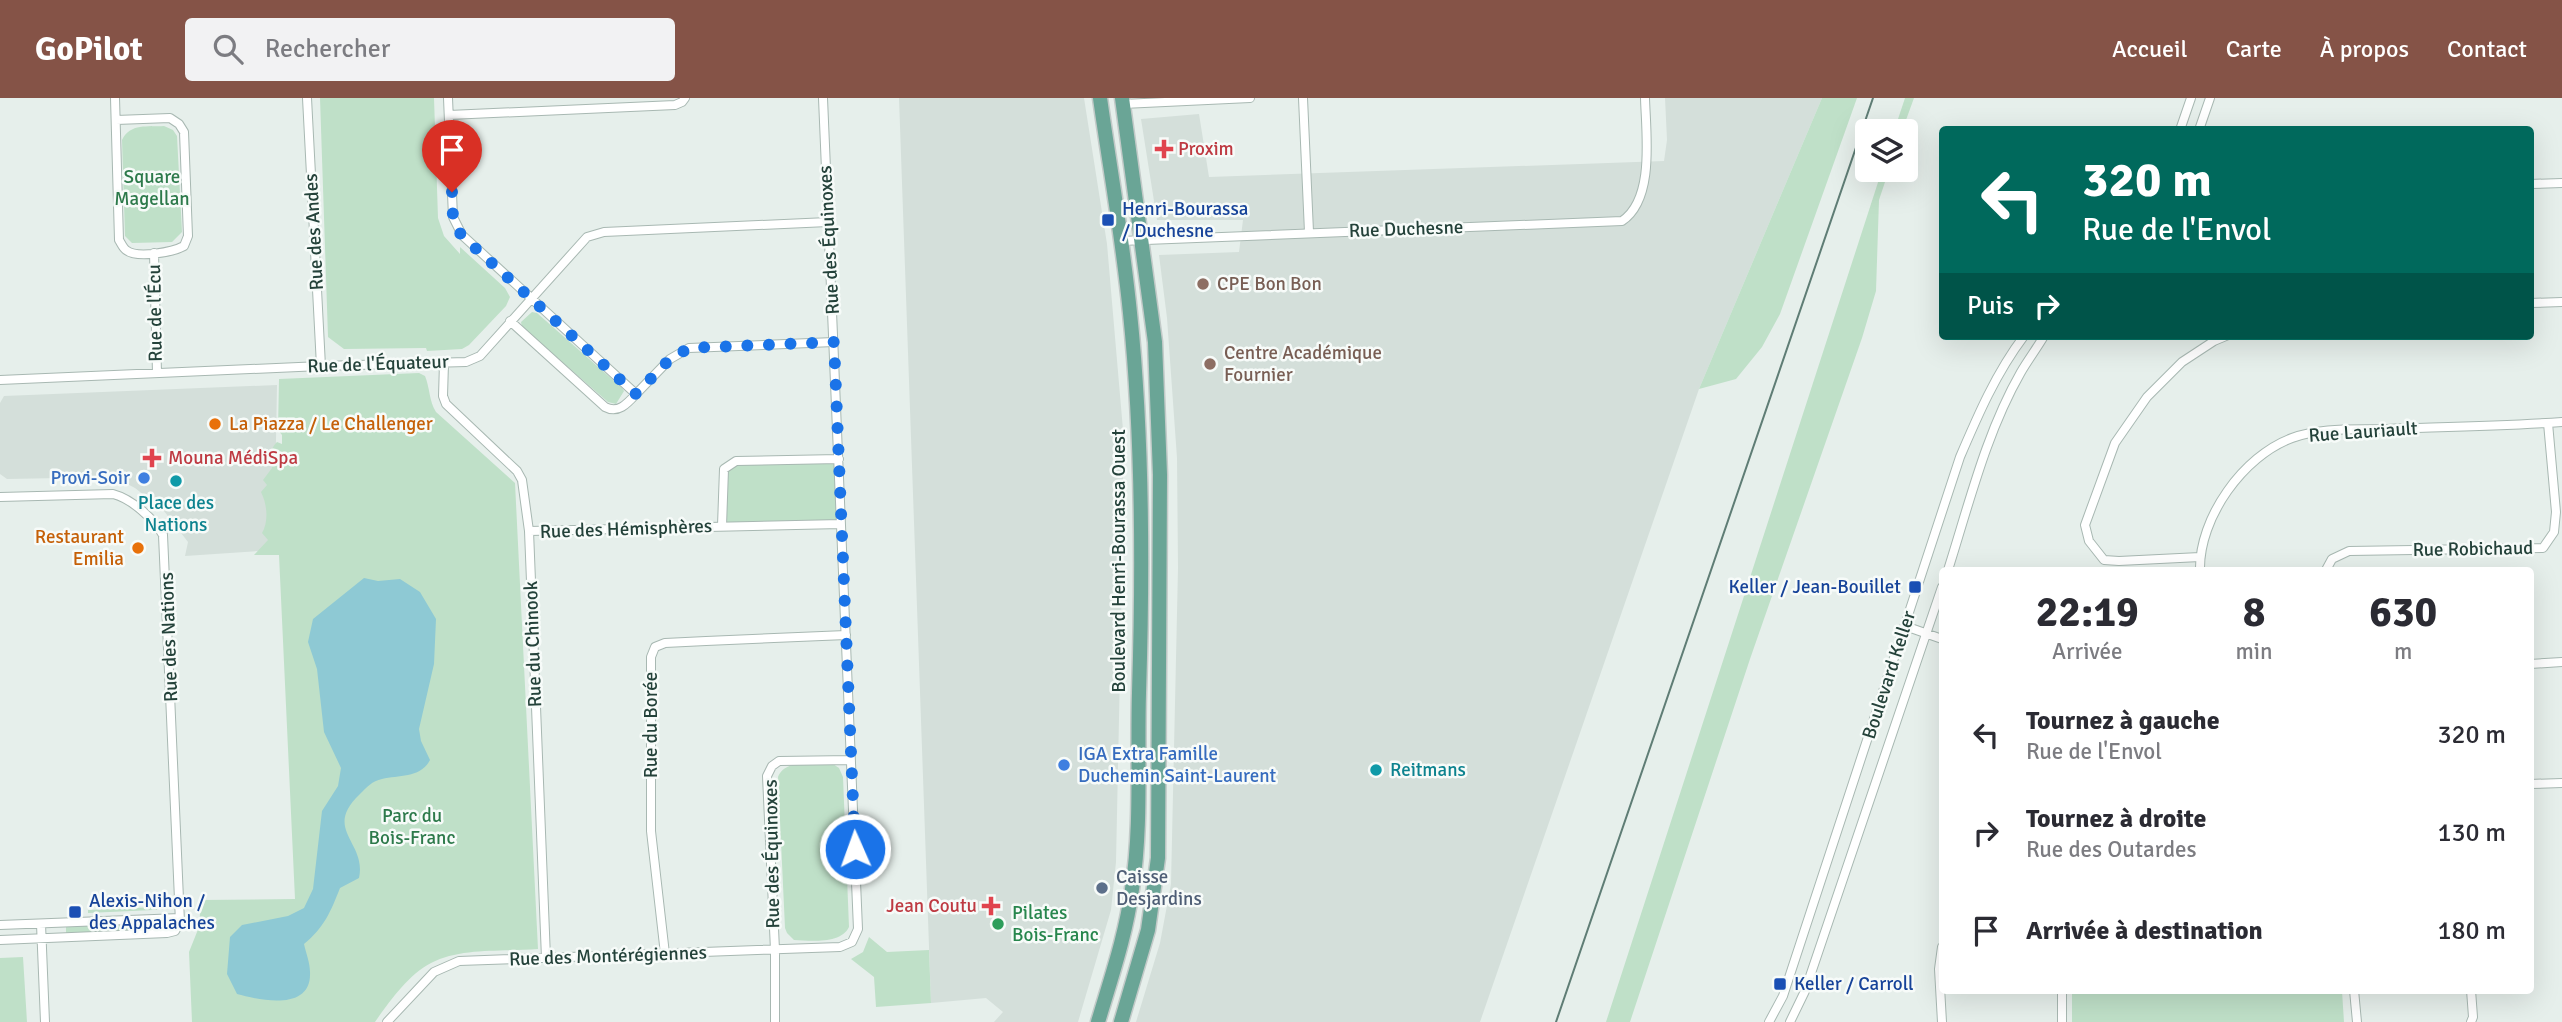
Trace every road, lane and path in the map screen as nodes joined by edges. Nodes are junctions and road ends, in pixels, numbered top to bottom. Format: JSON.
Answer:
{"nodes":[{"id":1,"x":115,"y":98,"type":"edge"},
{"id":2,"x":307,"y":98,"type":"edge"},
{"id":3,"x":448,"y":98,"type":"edge"},
{"id":4,"x":685,"y":98,"type":"edge"},
{"id":5,"x":823,"y":98,"type":"edge"},
{"id":6,"x":1100,"y":98,"type":"edge"},
{"id":7,"x":1250,"y":98,"type":"edge"},
{"id":8,"x":1303,"y":98,"type":"edge"},
{"id":9,"x":1645,"y":98,"type":"edge"},
{"id":10,"x":2191,"y":98,"type":"edge"},
{"id":11,"x":2210,"y":98,"type":"edge"},
{"id":12,"x":1123,"y":101,"type":"edge"},
{"id":13,"x":449,"y":115,"type":"junction"},
{"id":14,"x":116,"y":120,"type":"junction"},
{"id":15,"x":2181,"y":126,"type":"edge"},
{"id":16,"x":2200,"y":126,"type":"edge"},
{"id":17,"x":2562,"y":183,"type":"edge"},
{"id":18,"x":2534,"y":184,"type":"edge"},
{"id":19,"x":828,"y":222,"type":"junction"},
{"id":20,"x":1309,"y":232,"type":"junction"},
{"id":21,"x":1143,"y":240,"type":"junction"},
{"id":22,"x":1121,"y":241,"type":"junction"},
{"id":23,"x":154,"y":253,"type":"junction"},
{"id":24,"x":531,"y":297,"type":"junction"},
{"id":25,"x":2562,"y":302,"type":"edge"},
{"id":26,"x":2534,"y":303,"type":"edge"},
{"id":27,"x":510,"y":321,"type":"junction"},
{"id":28,"x":2021,"y":340,"type":"edge"},
{"id":29,"x":2041,"y":340,"type":"edge"},
{"id":30,"x":2219,"y":340,"type":"edge"},
{"id":31,"x":834,"y":342,"type":"junction"},
{"id":32,"x":444,"y":363,"type":"junction"},
{"id":33,"x":321,"y":366,"type":"junction"},
{"id":34,"x":157,"y":373,"type":"junction"},
{"id":35,"x":0,"y":380,"type":"edge"},
{"id":36,"x":636,"y":394,"type":"junction"},
{"id":37,"x":2562,"y":422,"type":"edge"},
{"id":38,"x":2548,"y":423,"type":"junction"},
{"id":39,"x":839,"y":459,"type":"junction"},
{"id":40,"x":0,"y":497,"type":"edge"},
{"id":41,"x":841,"y":524,"type":"junction"},
{"id":42,"x":722,"y":526,"type":"junction"},
{"id":43,"x":529,"y":531,"type":"junction"},
{"id":44,"x":2200,"y":557,"type":"junction"},
{"id":45,"x":1949,"y":567,"type":"edge"},
{"id":46,"x":2200,"y":567,"type":"edge"},
{"id":47,"x":2328,"y":567,"type":"edge"},
{"id":48,"x":1939,"y":597,"type":"edge"},
{"id":49,"x":1905,"y":626,"type":"junction"},
{"id":50,"x":1928,"y":633,"type":"junction"},
{"id":51,"x":846,"y":635,"type":"junction"},
{"id":52,"x":1939,"y":638,"type":"edge"},
{"id":53,"x":2562,"y":662,"type":"edge"},
{"id":54,"x":2534,"y":664,"type":"edge"},
{"id":55,"x":851,"y":760,"type":"junction"},
{"id":56,"x":2562,"y":783,"type":"edge"},
{"id":57,"x":2534,"y":784,"type":"edge"},
{"id":58,"x":180,"y":918,"type":"junction"},
{"id":59,"x":41,"y":923,"type":"junction"},
{"id":60,"x":0,"y":925,"type":"edge"},
{"id":61,"x":42,"y":938,"type":"junction"},
{"id":62,"x":0,"y":940,"type":"edge"},
{"id":63,"x":852,"y":942,"type":"joint"},
{"id":64,"x":775,"y":950,"type":"junction"},
{"id":65,"x":665,"y":954,"type":"junction"},
{"id":66,"x":546,"y":958,"type":"junction"},
{"id":67,"x":1939,"y":964,"type":"edge"},
{"id":68,"x":1939,"y":982,"type":"edge"},
{"id":69,"x":1940,"y":994,"type":"edge"},
{"id":70,"x":2062,"y":994,"type":"edge"},
{"id":71,"x":2354,"y":994,"type":"edge"},
{"id":72,"x":2471,"y":994,"type":"edge"},
{"id":73,"x":1774,"y":1013,"type":"junction"},
{"id":74,"x":45,"y":1022,"type":"edge"},
{"id":75,"x":387,"y":1022,"type":"edge"},
{"id":76,"x":775,"y":1022,"type":"edge"},
{"id":77,"x":1098,"y":1022,"type":"edge"},
{"id":78,"x":1121,"y":1022,"type":"edge"},
{"id":79,"x":1769,"y":1022,"type":"edge"},
{"id":80,"x":1791,"y":1022,"type":"edge"},
{"id":81,"x":1942,"y":1022,"type":"edge"},
{"id":82,"x":2062,"y":1022,"type":"edge"},
{"id":83,"x":2357,"y":1022,"type":"edge"},
{"id":84,"x":2471,"y":1022,"type":"edge"}],
"edges":[{"from":1,"to":14,"type":"street","name":"Rue de l'Écu"},
{"from":2,"to":33,"type":"street","name":"Rue des Andes"},
{"from":3,"to":13,"type":"street"},
{"from":4,"to":13,"type":"street"},
{"from":5,"to":19,"type":"street","name":"Rue des Équinoxes"},
{"from":6,"to":22,"type":"main road","name":"Boulevard Henri-Bourassa Ouest"},
{"from":7,"to":12,"type":"street"},
{"from":8,"to":20,"type":"street"},
{"from":9,"to":20,"type":"street","name":"Rue Duchesne"},
{"from":10,"to":15,"type":"street"},
{"from":11,"to":16,"type":"street"},
{"from":12,"to":21,"type":"main road","name":"Boulevard Henri-Bourassa Ouest"},
{"from":13,"to":24,"type":"street"},
{"from":14,"to":23,"type":"street","name":"Rue de l'Écu"},
{"from":14,"to":23,"type":"street","name":"Rue de l'Écu"},
{"from":17,"to":18,"type":"street"},
{"from":19,"to":24,"type":"street","name":"Rue de l'Équateur"},
{"from":19,"to":31,"type":"street","name":"Rue des Équinoxes"},
{"from":20,"to":21,"type":"street","name":"Rue Duchesne"},
{"from":21,"to":22,"type":"street","name":"Rue Duchesne"},
{"from":21,"to":78,"type":"main road","name":"Boulevard Henri-Bourassa Ouest"},
{"from":22,"to":77,"type":"main road","name":"Boulevard Henri-Bourassa Ouest"},
{"from":23,"to":34,"type":"street","name":"Rue de l'Écu"},
{"from":24,"to":27,"type":"street","name":"Rue de l'Équateur"},
{"from":24,"to":36,"type":"street"},
{"from":25,"to":26,"type":"street"},
{"from":27,"to":32,"type":"street","name":"Rue de l'Équateur"},
{"from":27,"to":36,"type":"street"},
{"from":28,"to":49,"type":"street","name":"Boulevard Keller"},
{"from":29,"to":45,"type":"street"},
{"from":30,"to":44,"type":"street"},
{"from":31,"to":36,"type":"street"},
{"from":31,"to":39,"type":"street","name":"Rue des Équinoxes"},
{"from":32,"to":33,"type":"street","name":"Rue de l'Équateur"},
{"from":32,"to":43,"type":"street","name":"Rue du Chinook"},
{"from":33,"to":34,"type":"street","name":"Rue de l'Équateur"},
{"from":34,"to":35,"type":"street","name":"Rue de l'Équateur"},
{"from":37,"to":38,"type":"street","name":"Rue Lauriault"},
{"from":38,"to":44,"type":"street","name":"Rue Lauriault"},
{"from":38,"to":47,"type":"street","name":"Rue Robichaud"},
{"from":39,"to":41,"type":"street","name":"Rue des Équinoxes"},
{"from":39,"to":42,"type":"street","name":"Rue des Hémisphères"},
{"from":40,"to":58,"type":"street","name":"Rue des Nations"},
{"from":41,"to":42,"type":"street","name":"Rue des Hémisphères"},
{"from":41,"to":51,"type":"street","name":"Rue des Équinoxes"},
{"from":42,"to":43,"type":"street","name":"Rue des Hémisphères"},
{"from":43,"to":66,"type":"street","name":"Rue du Chinook"},
{"from":44,"to":46,"type":"street","name":"Rue Lauriault"},
{"from":48,"to":50,"type":"street","name":"Boulevard Keller"},
{"from":49,"to":50,"type":"street"},
{"from":49,"to":73,"type":"street","name":"Boulevard Keller"},
{"from":50,"to":52,"type":"street"},
{"from":50,"to":80,"type":"street","name":"Boulevard Keller"},
{"from":51,"to":55,"type":"street","name":"Rue des Équinoxes"},
{"from":51,"to":65,"type":"street","name":"Rue du Borée"},
{"from":53,"to":54,"type":"street"},
{"from":55,"to":63,"type":"street","name":"Rue des Équinoxes"},
{"from":55,"to":64,"type":"street","name":"Rue des Équinoxes"},
{"from":56,"to":57,"type":"street"},
{"from":58,"to":59,"type":"street"},
{"from":58,"to":61,"type":"street"},
{"from":59,"to":60,"type":"street"},
{"from":59,"to":61,"type":"street"},
{"from":61,"to":62,"type":"street"},
{"from":61,"to":74,"type":"street"},
{"from":63,"to":64,"type":"street","name":"Rue des Montérégiennes"},
{"from":64,"to":65,"type":"street","name":"Rue des Montérégiennes"},
{"from":64,"to":76,"type":"street","name":"Rue des Équinoxes"},
{"from":65,"to":66,"type":"street","name":"Rue des Montérégiennes"},
{"from":66,"to":75,"type":"street","name":"Rue des Montérégiennes"},
{"from":67,"to":68,"type":"street"},
{"from":69,"to":81,"type":"street"},
{"from":70,"to":82,"type":"street"},
{"from":71,"to":83,"type":"street"},
{"from":72,"to":84,"type":"street"},
{"from":73,"to":79,"type":"street","name":"Boulevard Keller"},
{"from":73,"to":80,"type":"street"}]}
